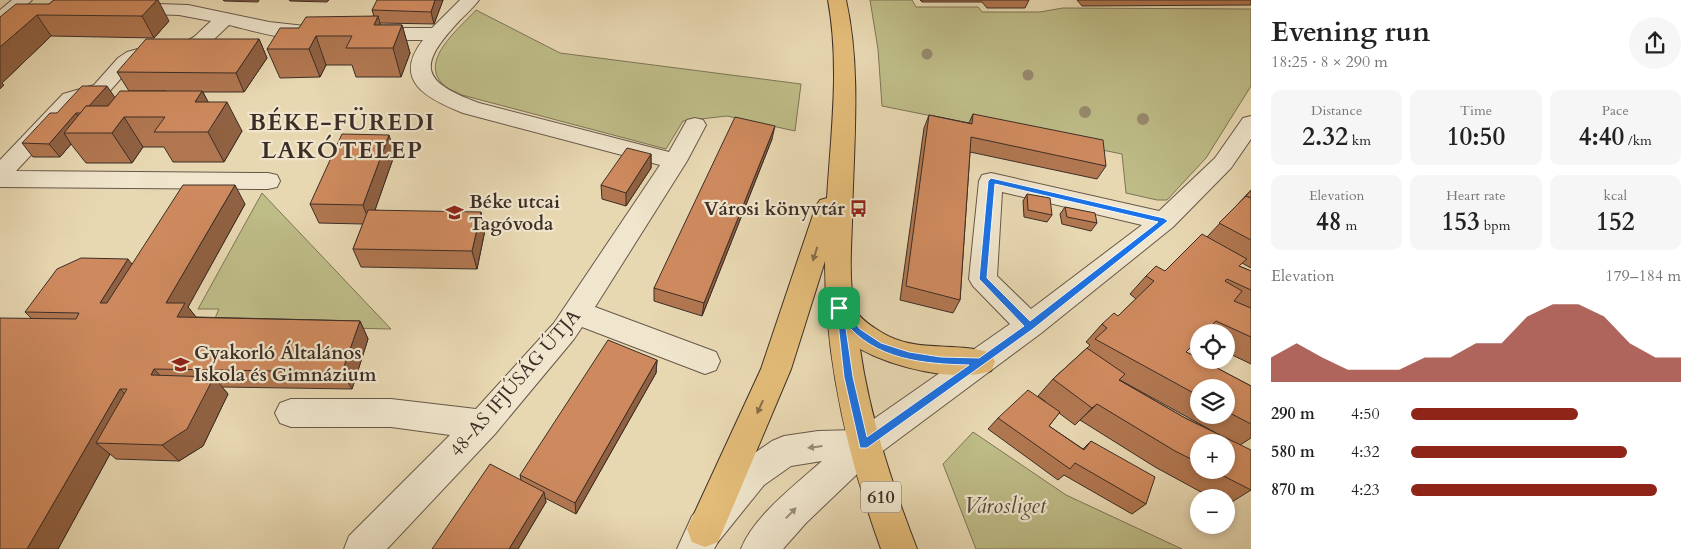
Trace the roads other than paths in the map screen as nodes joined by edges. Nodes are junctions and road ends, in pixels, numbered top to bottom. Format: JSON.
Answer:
{"nodes":[{"id":1,"x":23,"y":0,"type":"edge"},
{"id":2,"x":470,"y":0,"type":"edge"},
{"id":3,"x":837,"y":0,"type":"edge"},
{"id":4,"x":121,"y":6,"type":"edge"},
{"id":5,"x":224,"y":19,"type":"junction"},
{"id":6,"x":0,"y":20,"type":"edge"},
{"id":7,"x":436,"y":34,"type":"junction"},
{"id":8,"x":1251,"y":123,"type":"edge"},
{"id":9,"x":695,"y":125,"type":"dead end"},
{"id":10,"x":842,"y":156,"type":"junction"},
{"id":11,"x":675,"y":161,"type":"junction"},
{"id":12,"x":0,"y":174,"type":"edge"},
{"id":13,"x":0,"y":179,"type":"edge"},
{"id":14,"x":193,"y":181,"type":"junction"},
{"id":15,"x":268,"y":182,"type":"dead end"},
{"id":16,"x":178,"y":205,"type":"edge"},
{"id":17,"x":1164,"y":221,"type":"junction"},
{"id":18,"x":839,"y":308,"type":"junction"},
{"id":19,"x":578,"y":313,"type":"junction"},
{"id":20,"x":1030,"y":326,"type":"junction"},
{"id":21,"x":705,"y":361,"type":"dead end"},
{"id":22,"x":980,"y":362,"type":"junction"},
{"id":23,"x":291,"y":413,"type":"dead end"},
{"id":24,"x":483,"y":424,"type":"junction"},
{"id":25,"x":864,"y":445,"type":"junction"},
{"id":26,"x":700,"y":539,"type":"edge"},
{"id":27,"x":362,"y":549,"type":"edge"},
{"id":28,"x":759,"y":549,"type":"edge"},
{"id":29,"x":899,"y":549,"type":"edge"}],
"edges":[{"from":1,"to":6,"type":"street"},
{"from":2,"to":7,"type":"street"},
{"from":3,"to":10,"type":"main road","number":"610"},
{"from":4,"to":5,"type":"street"},
{"from":5,"to":7,"type":"street"},
{"from":5,"to":12,"type":"street"},
{"from":7,"to":11,"type":"street"},
{"from":8,"to":17,"type":"street"},
{"from":9,"to":11,"type":"street","name":"48-AS IFJÚSÁG ÚTJA"},
{"from":10,"to":18,"type":"main road","number":"610"},
{"from":10,"to":26,"type":"main road","one_way":true},
{"from":11,"to":19,"type":"street","name":"48-AS IFJÚSÁG ÚTJA"},
{"from":13,"to":14,"type":"street"},
{"from":14,"to":15,"type":"street"},
{"from":14,"to":16,"type":"street"},
{"from":17,"to":20,"type":"street"},
{"from":17,"to":20,"type":"street"},
{"from":18,"to":22,"type":"main road"},
{"from":18,"to":25,"type":"main road","number":"610"},
{"from":19,"to":21,"type":"street"},
{"from":19,"to":24,"type":"street","name":"48-AS IFJÚSÁG ÚTJA"},
{"from":20,"to":22,"type":"street"},
{"from":22,"to":25,"type":"street"},
{"from":23,"to":24,"type":"street"},
{"from":24,"to":27,"type":"street","name":"48-AS IFJÚSÁG ÚTJA"},
{"from":25,"to":26,"type":"street","one_way":true},
{"from":28,"to":25,"type":"street","one_way":true},
{"from":25,"to":29,"type":"main road","number":"610"}]}
